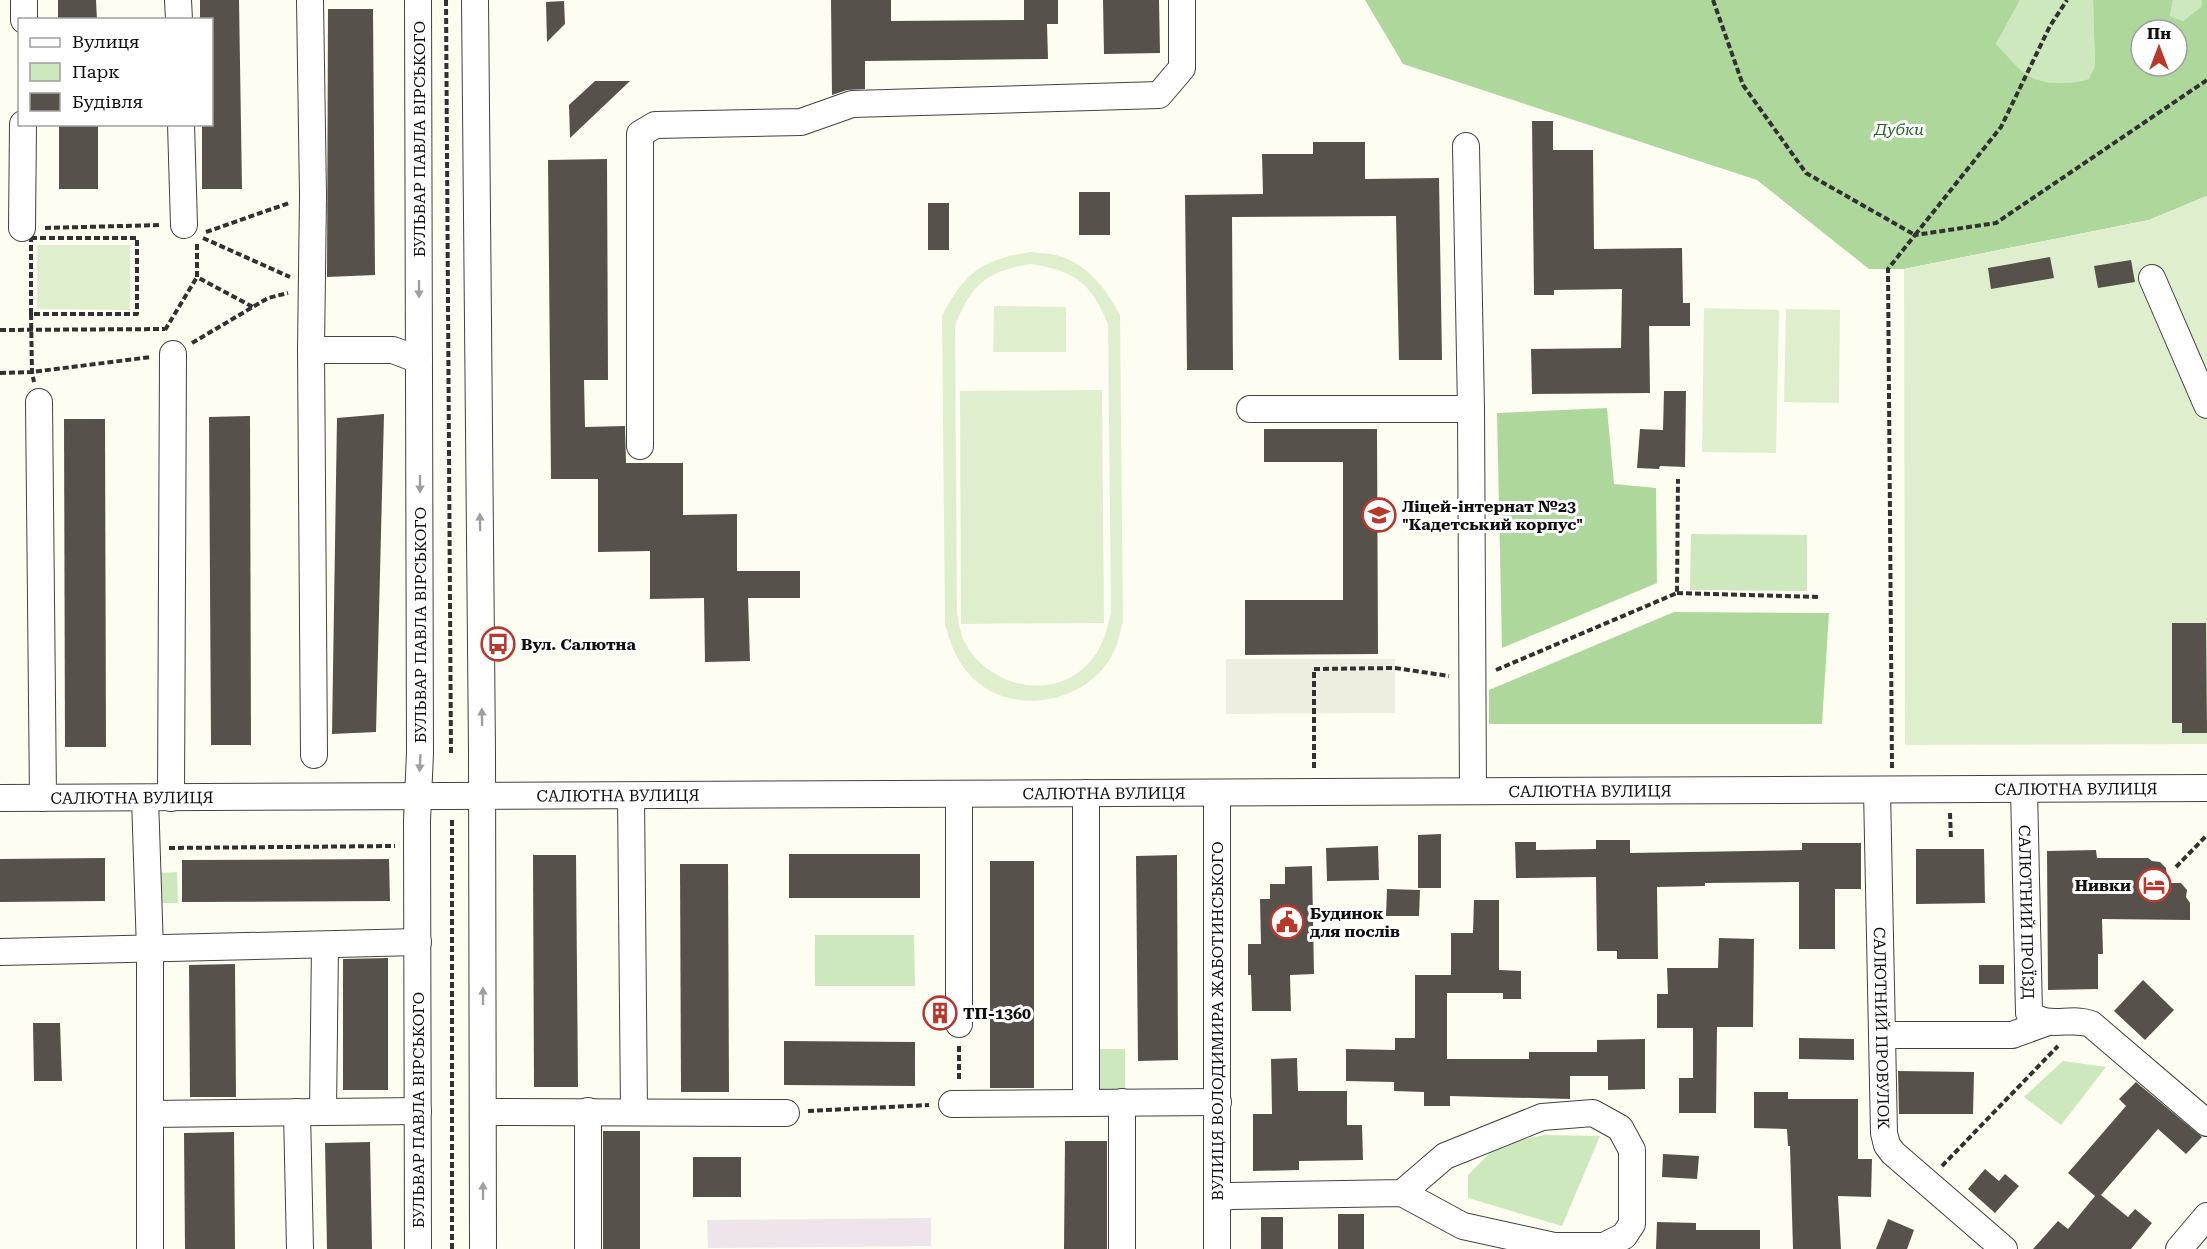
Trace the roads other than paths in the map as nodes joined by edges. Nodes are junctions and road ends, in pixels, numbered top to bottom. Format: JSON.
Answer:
{"nodes":[{"id":1,"x":24,"y":0,"type":"edge"},
{"id":2,"x":178,"y":0,"type":"edge"},
{"id":3,"x":310,"y":0,"type":"edge"},
{"id":4,"x":418,"y":0,"type":"edge"},
{"id":5,"x":475,"y":0,"type":"edge"},
{"id":6,"x":1182,"y":0,"type":"edge"},
{"id":7,"x":24,"y":18,"type":"edge"},
{"id":8,"x":179,"y":18,"type":"edge"},
{"id":9,"x":23,"y":126,"type":"edge"},
{"id":10,"x":181,"y":126,"type":"edge"},
{"id":11,"x":1466,"y":146,"type":"dead end"},
{"id":12,"x":184,"y":225,"type":"dead end"},
{"id":13,"x":22,"y":228,"type":"dead end"},
{"id":14,"x":2152,"y":278,"type":"dead end"},
{"id":15,"x":311,"y":350,"type":"junction"},
{"id":16,"x":173,"y":354,"type":"road end"},
{"id":17,"x":419,"y":360,"type":"junction"},
{"id":18,"x":39,"y":402,"type":"road end"},
{"id":19,"x":2207,"y":405,"type":"edge"},
{"id":20,"x":1250,"y":409,"type":"dead end"},
{"id":21,"x":1471,"y":409,"type":"junction"},
{"id":22,"x":640,"y":446,"type":"dead end"},
{"id":23,"x":315,"y":755,"type":"dead end"},
{"id":24,"x":2207,"y":788,"type":"edge"},
{"id":25,"x":2024,"y":789,"type":"junction"},
{"id":26,"x":1884,"y":790,"type":"junction"},
{"id":27,"x":1473,"y":792,"type":"junction"},
{"id":28,"x":1086,"y":793,"type":"junction"},
{"id":29,"x":1217,"y":793,"type":"junction"},
{"id":30,"x":958,"y":794,"type":"junction"},
{"id":31,"x":418,"y":796,"type":"junction"},
{"id":32,"x":482,"y":796,"type":"junction"},
{"id":33,"x":631,"y":796,"type":"junction"},
{"id":34,"x":0,"y":798,"type":"edge"},
{"id":35,"x":43,"y":798,"type":"junction"},
{"id":36,"x":145,"y":798,"type":"junction"},
{"id":37,"x":171,"y":798,"type":"junction"},
{"id":38,"x":418,"y":942,"type":"junction"},
{"id":39,"x":325,"y":945,"type":"junction"},
{"id":40,"x":150,"y":950,"type":"junction"},
{"id":41,"x":0,"y":952,"type":"edge"},
{"id":42,"x":2048,"y":1022,"type":"junction"},
{"id":43,"x":958,"y":1024,"type":"road end"},
{"id":44,"x":1883,"y":1035,"type":"junction"},
{"id":45,"x":1122,"y":1102,"type":"junction"},
{"id":46,"x":1218,"y":1102,"type":"junction"},
{"id":47,"x":1086,"y":1103,"type":"junction"},
{"id":48,"x":956,"y":1104,"type":"road end"},
{"id":49,"x":323,"y":1111,"type":"junction"},
{"id":50,"x":418,"y":1111,"type":"junction"},
{"id":51,"x":588,"y":1111,"type":"junction"},
{"id":52,"x":297,"y":1112,"type":"junction"},
{"id":53,"x":484,"y":1112,"type":"junction"},
{"id":54,"x":634,"y":1112,"type":"junction"},
{"id":55,"x":786,"y":1113,"type":"road end"},
{"id":56,"x":150,"y":1114,"type":"junction"},
{"id":57,"x":2207,"y":1124,"type":"edge"},
{"id":58,"x":1402,"y":1193,"type":"junction"},
{"id":59,"x":1217,"y":1199,"type":"junction"},
{"id":60,"x":2207,"y":1216,"type":"edge"},
{"id":61,"x":150,"y":1249,"type":"edge"},
{"id":62,"x":300,"y":1249,"type":"edge"},
{"id":63,"x":418,"y":1249,"type":"edge"},
{"id":64,"x":483,"y":1249,"type":"edge"},
{"id":65,"x":588,"y":1249,"type":"edge"},
{"id":66,"x":1122,"y":1249,"type":"edge"},
{"id":67,"x":1217,"y":1249,"type":"edge"},
{"id":68,"x":2004,"y":1249,"type":"edge"},
{"id":69,"x":2179,"y":1249,"type":"edge"}],
"edges":[{"from":1,"to":7,"type":"street"},
{"from":2,"to":8,"type":"street"},
{"from":3,"to":15,"type":"street"},
{"from":4,"to":17,"type":"street","name":"БУЛЬВАР ПАВЛА ВІРСЬКОГО","one_way":true},
{"from":32,"to":5,"type":"street","one_way":true},
{"from":6,"to":22,"type":"street"},
{"from":9,"to":13,"type":"street"},
{"from":10,"to":12,"type":"street"},
{"from":11,"to":21,"type":"street"},
{"from":14,"to":19,"type":"street"},
{"from":15,"to":17,"type":"street"},
{"from":15,"to":23,"type":"street"},
{"from":16,"to":37,"type":"street"},
{"from":17,"to":31,"type":"street","name":"БУЛЬВАР ПАВЛА ВІРСЬКОГО","one_way":true},
{"from":18,"to":35,"type":"street"},
{"from":20,"to":21,"type":"street"},
{"from":21,"to":27,"type":"street"},
{"from":24,"to":25,"type":"street","name":"САЛЮТНА ВУЛИЦЯ"},
{"from":25,"to":26,"type":"street","name":"САЛЮТНА ВУЛИЦЯ"},
{"from":25,"to":42,"type":"street","name":"САЛЮТНИЙ ПРОЇЗД"},
{"from":26,"to":27,"type":"street","name":"САЛЮТНА ВУЛИЦЯ"},
{"from":26,"to":44,"type":"street","name":"САЛЮТНИЙ ПРОВУЛОК"},
{"from":27,"to":29,"type":"street","name":"САЛЮТНА ВУЛИЦЯ"},
{"from":28,"to":29,"type":"street","name":"САЛЮТНА ВУЛИЦЯ"},
{"from":28,"to":30,"type":"street","name":"САЛЮТНА ВУЛИЦЯ"},
{"from":28,"to":47,"type":"street"},
{"from":29,"to":46,"type":"street","name":"ВУЛИЦЯ ВОЛОДИМИРА ЖАБОТИНСЬКОГО"},
{"from":30,"to":33,"type":"street","name":"САЛЮТНА ВУЛИЦЯ"},
{"from":30,"to":43,"type":"street"},
{"from":31,"to":32,"type":"street","name":"САЛЮТНА ВУЛИЦЯ"},
{"from":31,"to":37,"type":"street","name":"САЛЮТНА ВУЛИЦЯ"},
{"from":31,"to":38,"type":"street","name":"БУЛЬВАР ПАВЛА ВІРСЬКОГО"},
{"from":32,"to":33,"type":"street","name":"САЛЮТНА ВУЛИЦЯ"},
{"from":53,"to":32,"type":"street","one_way":true},
{"from":33,"to":54,"type":"street"},
{"from":34,"to":35,"type":"street","name":"САЛЮТНА ВУЛИЦЯ"},
{"from":35,"to":36,"type":"street","name":"САЛЮТНА ВУЛИЦЯ"},
{"from":36,"to":37,"type":"street","name":"САЛЮТНА ВУЛИЦЯ"},
{"from":36,"to":40,"type":"street"},
{"from":38,"to":39,"type":"street"},
{"from":38,"to":50,"type":"street","name":"БУЛЬВАР ПАВЛА ВІРСЬКОГО"},
{"from":39,"to":40,"type":"street"},
{"from":39,"to":49,"type":"street"},
{"from":40,"to":41,"type":"street"},
{"from":40,"to":56,"type":"street"},
{"from":42,"to":44,"type":"street"},
{"from":42,"to":57,"type":"street"},
{"from":44,"to":68,"type":"street","name":"САЛЮТНИЙ ПРОВУЛОК"},
{"from":45,"to":46,"type":"street"},
{"from":45,"to":47,"type":"street"},
{"from":45,"to":66,"type":"street"},
{"from":46,"to":59,"type":"street","name":"ВУЛИЦЯ ВОЛОДИМИРА ЖАБОТИНСЬКОГО"},
{"from":47,"to":48,"type":"street"},
{"from":49,"to":50,"type":"street"},
{"from":49,"to":52,"type":"street"},
{"from":50,"to":63,"type":"street","name":"БУЛЬВАР ПАВЛА ВІРСЬКОГО"},
{"from":51,"to":53,"type":"street"},
{"from":51,"to":54,"type":"street"},
{"from":51,"to":65,"type":"street"},
{"from":52,"to":56,"type":"street"},
{"from":52,"to":62,"type":"street"},
{"from":64,"to":53,"type":"street","one_way":true},
{"from":54,"to":55,"type":"street"},
{"from":56,"to":61,"type":"street"},
{"from":58,"to":58,"type":"street"},
{"from":58,"to":59,"type":"street"},
{"from":59,"to":67,"type":"street","name":"ВУЛИЦЯ ВОЛОДИМИРА ЖАБОТИНСЬКОГО"},
{"from":60,"to":69,"type":"street"}]}
